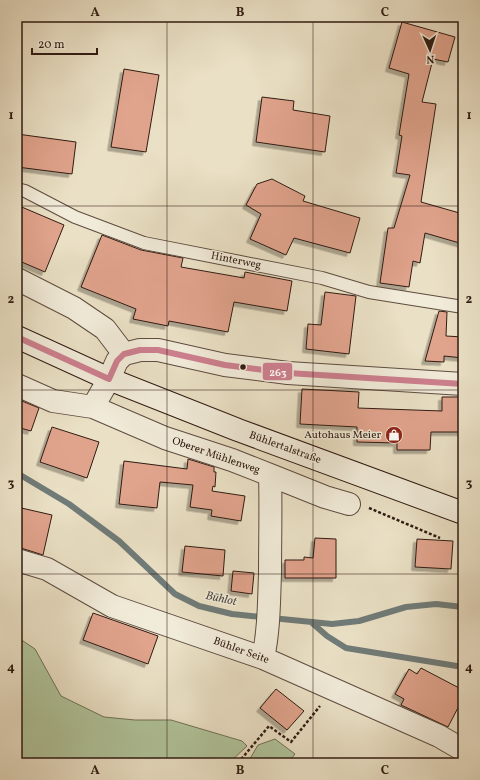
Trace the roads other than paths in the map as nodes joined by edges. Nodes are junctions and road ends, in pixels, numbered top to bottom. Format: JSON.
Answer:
{"nodes":[{"id":1,"x":17,"y":189,"type":"edge"},
{"id":2,"x":17,"y":279,"type":"edge"},
{"id":3,"x":463,"y":307,"type":"edge"},
{"id":4,"x":17,"y":337,"type":"edge"},
{"id":5,"x":124,"y":354,"type":"junction"},
{"id":6,"x":109,"y":379,"type":"junction"},
{"id":7,"x":463,"y":384,"type":"edge"},
{"id":8,"x":17,"y":385,"type":"edge"},
{"id":9,"x":93,"y":407,"type":"junction"},
{"id":10,"x":270,"y":475,"type":"junction"},
{"id":11,"x":349,"y":504,"type":"road end"},
{"id":12,"x":463,"y":513,"type":"edge"},
{"id":13,"x":17,"y":560,"type":"edge"},
{"id":14,"x":264,"y":651,"type":"junction"},
{"id":15,"x":463,"y":750,"type":"edge"}],
"edges":[{"from":1,"to":3,"type":"lane","name":"Hinterweg"},
{"from":2,"to":5,"type":"street"},
{"from":4,"to":6,"type":"street","name":"Bühlertalstraße"},
{"from":5,"to":6,"type":"street"},
{"from":5,"to":7,"type":"street"},
{"from":6,"to":9,"type":"street"},
{"from":6,"to":12,"type":"street","name":"Bühlertalstraße"},
{"from":8,"to":9,"type":"street","name":"Oberer Mühlenweg"},
{"from":9,"to":10,"type":"street","name":"Oberer Mühlenweg"},
{"from":10,"to":11,"type":"street"},
{"from":10,"to":14,"type":"street","name":"Oberer Mühlenweg"},
{"from":13,"to":14,"type":"street","name":"Bühler Seite"},
{"from":14,"to":15,"type":"street","name":"Bühler Seite"}]}
